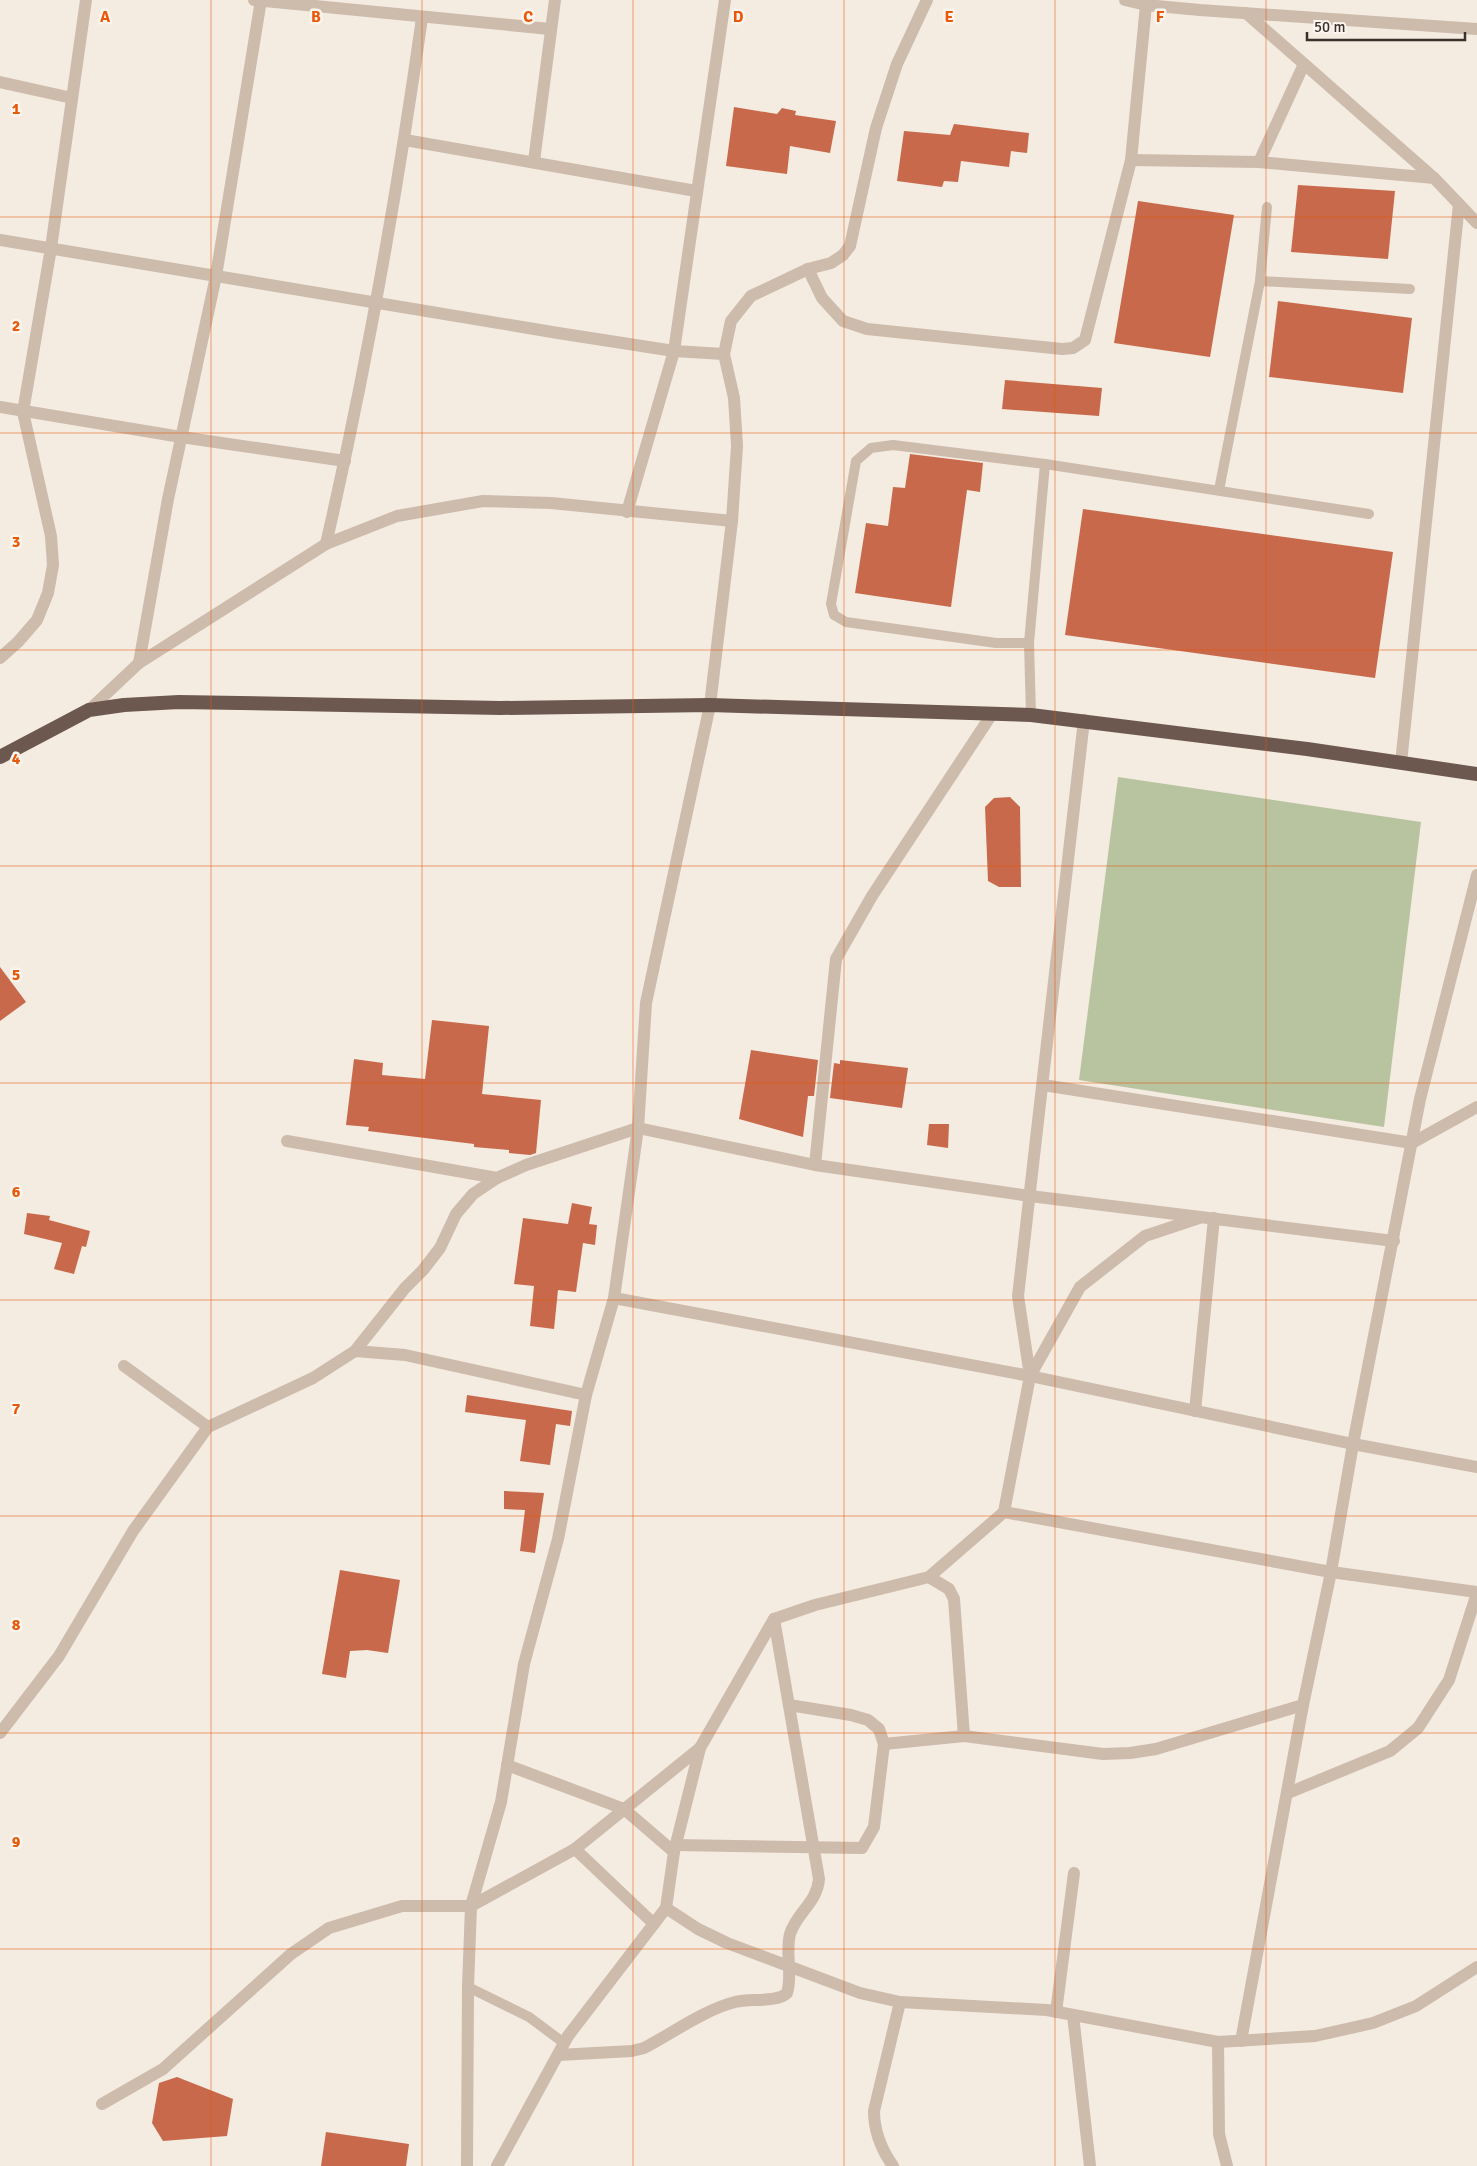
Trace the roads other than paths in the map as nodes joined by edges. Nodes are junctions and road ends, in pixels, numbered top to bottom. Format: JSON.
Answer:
{"nodes":[{"id":1,"x":86,"y":0,"type":"edge"},
{"id":2,"x":259,"y":0,"type":"edge"},
{"id":3,"x":554,"y":0,"type":"edge"},
{"id":4,"x":725,"y":0,"type":"edge"},
{"id":5,"x":927,"y":0,"type":"edge"},
{"id":6,"x":1125,"y":0,"type":"edge"},
{"id":7,"x":1146,"y":5,"type":"junction"},
{"id":8,"x":1200,"y":5,"type":"edge"},
{"id":9,"x":1246,"y":13,"type":"junction"},
{"id":10,"x":422,"y":18,"type":"junction"},
{"id":11,"x":550,"y":29,"type":"junction"},
{"id":12,"x":1477,"y":29,"type":"edge"},
{"id":13,"x":1304,"y":64,"type":"junction"},
{"id":14,"x":0,"y":82,"type":"edge"},
{"id":15,"x":72,"y":98,"type":"junction"},
{"id":16,"x":405,"y":140,"type":"junction"},
{"id":17,"x":1131,"y":160,"type":"junction"},
{"id":18,"x":534,"y":161,"type":"junction"},
{"id":19,"x":1259,"y":162,"type":"junction"},
{"id":20,"x":1434,"y":178,"type":"junction"},
{"id":21,"x":696,"y":191,"type":"junction"},
{"id":22,"x":1459,"y":204,"type":"junction"},
{"id":23,"x":1267,"y":207,"type":"dead end"},
{"id":24,"x":1477,"y":223,"type":"edge"},
{"id":25,"x":0,"y":240,"type":"edge"},
{"id":26,"x":51,"y":248,"type":"junction"},
{"id":27,"x":808,"y":269,"type":"junction"},
{"id":28,"x":216,"y":276,"type":"junction"},
{"id":29,"x":1260,"y":281,"type":"junction"},
{"id":30,"x":1410,"y":290,"type":"dead end"},
{"id":31,"x":377,"y":303,"type":"junction"},
{"id":32,"x":674,"y":351,"type":"junction"},
{"id":33,"x":724,"y":354,"type":"junction"},
{"id":34,"x":0,"y":407,"type":"edge"},
{"id":35,"x":23,"y":412,"type":"junction"},
{"id":36,"x":181,"y":437,"type":"junction"},
{"id":37,"x":345,"y":461,"type":"junction"},
{"id":38,"x":1045,"y":464,"type":"junction"},
{"id":39,"x":1219,"y":490,"type":"junction"},
{"id":40,"x":627,"y":512,"type":"junction"},
{"id":41,"x":1369,"y":514,"type":"dead end"},
{"id":42,"x":732,"y":521,"type":"junction"},
{"id":43,"x":326,"y":544,"type":"junction"},
{"id":44,"x":1029,"y":643,"type":"junction"},
{"id":45,"x":0,"y":658,"type":"edge"},
{"id":46,"x":139,"y":663,"type":"junction"},
{"id":47,"x":710,"y":704,"type":"junction"},
{"id":48,"x":89,"y":710,"type":"junction"},
{"id":49,"x":992,"y":714,"type":"junction"},
{"id":50,"x":1031,"y":715,"type":"junction"},
{"id":51,"x":1084,"y":720,"type":"junction"},
{"id":52,"x":0,"y":757,"type":"edge"},
{"id":53,"x":1401,"y":763,"type":"junction"},
{"id":54,"x":1477,"y":774,"type":"edge"},
{"id":55,"x":1477,"y":876,"type":"edge"},
{"id":56,"x":1043,"y":1085,"type":"junction"},
{"id":57,"x":1477,"y":1107,"type":"edge"},
{"id":58,"x":638,"y":1128,"type":"junction"},
{"id":59,"x":287,"y":1141,"type":"dead end"},
{"id":60,"x":1412,"y":1144,"type":"junction"},
{"id":61,"x":815,"y":1165,"type":"junction"},
{"id":62,"x":497,"y":1178,"type":"junction"},
{"id":63,"x":1030,"y":1196,"type":"junction"},
{"id":64,"x":1207,"y":1218,"type":"junction"},
{"id":65,"x":1394,"y":1241,"type":"junction"},
{"id":66,"x":614,"y":1298,"type":"junction"},
{"id":67,"x":355,"y":1351,"type":"junction"},
{"id":68,"x":124,"y":1366,"type":"dead end"},
{"id":69,"x":1030,"y":1376,"type":"junction"},
{"id":70,"x":586,"y":1395,"type":"junction"},
{"id":71,"x":1195,"y":1411,"type":"junction"},
{"id":72,"x":208,"y":1427,"type":"junction"},
{"id":73,"x":1353,"y":1444,"type":"junction"},
{"id":74,"x":1477,"y":1467,"type":"edge"},
{"id":75,"x":1004,"y":1512,"type":"junction"},
{"id":76,"x":1331,"y":1572,"type":"junction"},
{"id":77,"x":929,"y":1577,"type":"junction"},
{"id":78,"x":1477,"y":1593,"type":"edge"},
{"id":79,"x":774,"y":1619,"type":"junction"},
{"id":80,"x":789,"y":1705,"type":"junction"},
{"id":81,"x":1303,"y":1705,"type":"junction"},
{"id":82,"x":0,"y":1734,"type":"edge"},
{"id":83,"x":964,"y":1736,"type":"junction"},
{"id":84,"x":884,"y":1744,"type":"junction"},
{"id":85,"x":700,"y":1748,"type":"junction"},
{"id":86,"x":507,"y":1764,"type":"junction"},
{"id":87,"x":1288,"y":1793,"type":"junction"},
{"id":88,"x":624,"y":1809,"type":"junction"},
{"id":89,"x":814,"y":1848,"type":"junction"},
{"id":90,"x":575,"y":1849,"type":"junction"},
{"id":91,"x":675,"y":1849,"type":"junction"},
{"id":92,"x":1074,"y":1873,"type":"dead end"},
{"id":93,"x":471,"y":1906,"type":"junction"},
{"id":94,"x":666,"y":1908,"type":"junction"},
{"id":95,"x":654,"y":1924,"type":"junction"},
{"id":96,"x":790,"y":1966,"type":"junction"},
{"id":97,"x":1477,"y":1967,"type":"edge"},
{"id":98,"x":468,"y":1987,"type":"junction"},
{"id":99,"x":900,"y":2002,"type":"junction"},
{"id":100,"x":1056,"y":2012,"type":"junction"},
{"id":101,"x":1073,"y":2015,"type":"junction"},
{"id":102,"x":1241,"y":2041,"type":"junction"},
{"id":103,"x":564,"y":2042,"type":"junction"},
{"id":104,"x":1218,"y":2042,"type":"junction"},
{"id":105,"x":558,"y":2055,"type":"junction"},
{"id":106,"x":102,"y":2104,"type":"dead end"},
{"id":107,"x":468,"y":2166,"type":"edge"},
{"id":108,"x":497,"y":2166,"type":"edge"},
{"id":109,"x":893,"y":2166,"type":"edge"},
{"id":110,"x":1090,"y":2166,"type":"edge"},
{"id":111,"x":1227,"y":2166,"type":"edge"}],
"edges":[{"from":1,"to":15,"type":"street"},
{"from":2,"to":10,"type":"street"},
{"from":2,"to":28,"type":"street"},
{"from":3,"to":11,"type":"street"},
{"from":4,"to":21,"type":"street"},
{"from":5,"to":27,"type":"street"},
{"from":6,"to":7,"type":"street"},
{"from":7,"to":8,"type":"street"},
{"from":7,"to":17,"type":"street"},
{"from":8,"to":9,"type":"street"},
{"from":9,"to":12,"type":"street"},
{"from":9,"to":13,"type":"street"},
{"from":10,"to":11,"type":"street"},
{"from":10,"to":16,"type":"street"},
{"from":11,"to":18,"type":"street"},
{"from":13,"to":19,"type":"street"},
{"from":13,"to":20,"type":"street"},
{"from":14,"to":15,"type":"street"},
{"from":15,"to":26,"type":"street"},
{"from":16,"to":18,"type":"street"},
{"from":16,"to":31,"type":"street"},
{"from":17,"to":19,"type":"street"},
{"from":17,"to":27,"type":"street"},
{"from":18,"to":21,"type":"street"},
{"from":19,"to":20,"type":"street"},
{"from":20,"to":22,"type":"street"},
{"from":21,"to":32,"type":"street"},
{"from":22,"to":24,"type":"street"},
{"from":22,"to":53,"type":"street"},
{"from":23,"to":29,"type":"lane"},
{"from":25,"to":26,"type":"street"},
{"from":26,"to":28,"type":"street"},
{"from":26,"to":35,"type":"street"},
{"from":27,"to":33,"type":"street"},
{"from":28,"to":31,"type":"street"},
{"from":28,"to":36,"type":"street"},
{"from":29,"to":30,"type":"lane"},
{"from":29,"to":39,"type":"lane"},
{"from":31,"to":32,"type":"street"},
{"from":31,"to":37,"type":"street"},
{"from":32,"to":33,"type":"street"},
{"from":32,"to":40,"type":"street"},
{"from":33,"to":42,"type":"street"},
{"from":34,"to":35,"type":"street"},
{"from":35,"to":36,"type":"street"},
{"from":35,"to":45,"type":"street"},
{"from":36,"to":37,"type":"street"},
{"from":36,"to":46,"type":"street"},
{"from":37,"to":43,"type":"street"},
{"from":38,"to":39,"type":"lane"},
{"from":38,"to":44,"type":"lane"},
{"from":38,"to":44,"type":"lane"},
{"from":39,"to":41,"type":"lane"},
{"from":40,"to":42,"type":"street"},
{"from":40,"to":43,"type":"street"},
{"from":42,"to":47,"type":"street"},
{"from":43,"to":46,"type":"street"},
{"from":44,"to":50,"type":"lane"},
{"from":46,"to":48,"type":"street"},
{"from":47,"to":48,"type":"highway"},
{"from":47,"to":49,"type":"highway"},
{"from":47,"to":58,"type":"street"},
{"from":48,"to":52,"type":"highway"},
{"from":49,"to":50,"type":"highway"},
{"from":49,"to":61,"type":"street"},
{"from":50,"to":51,"type":"highway"},
{"from":51,"to":53,"type":"highway"},
{"from":51,"to":56,"type":"street"},
{"from":53,"to":54,"type":"highway"},
{"from":55,"to":60,"type":"street"},
{"from":56,"to":60,"type":"street"},
{"from":56,"to":63,"type":"street"},
{"from":57,"to":60,"type":"street"},
{"from":58,"to":61,"type":"street"},
{"from":58,"to":62,"type":"street"},
{"from":58,"to":66,"type":"street"},
{"from":59,"to":62,"type":"street"},
{"from":60,"to":65,"type":"street"},
{"from":61,"to":63,"type":"street"},
{"from":62,"to":67,"type":"street"},
{"from":63,"to":64,"type":"street"},
{"from":63,"to":69,"type":"street"},
{"from":64,"to":65,"type":"street"},
{"from":64,"to":69,"type":"street"},
{"from":64,"to":71,"type":"street"},
{"from":65,"to":73,"type":"street"},
{"from":66,"to":69,"type":"street"},
{"from":66,"to":70,"type":"street"},
{"from":67,"to":70,"type":"street"},
{"from":67,"to":72,"type":"street"},
{"from":68,"to":72,"type":"street"},
{"from":69,"to":71,"type":"street"},
{"from":69,"to":75,"type":"street"},
{"from":70,"to":86,"type":"street"},
{"from":71,"to":73,"type":"street"},
{"from":72,"to":82,"type":"street"},
{"from":73,"to":74,"type":"street"},
{"from":73,"to":76,"type":"street"},
{"from":75,"to":76,"type":"street"},
{"from":75,"to":77,"type":"street"},
{"from":76,"to":78,"type":"street"},
{"from":76,"to":81,"type":"street"},
{"from":77,"to":79,"type":"street"},
{"from":77,"to":83,"type":"street"},
{"from":78,"to":87,"type":"street"},
{"from":79,"to":80,"type":"street"},
{"from":79,"to":85,"type":"street"},
{"from":80,"to":84,"type":"street"},
{"from":80,"to":89,"type":"street"},
{"from":81,"to":83,"type":"street"},
{"from":81,"to":87,"type":"street"},
{"from":83,"to":84,"type":"street"},
{"from":84,"to":89,"type":"street"},
{"from":85,"to":88,"type":"street"},
{"from":85,"to":91,"type":"street"},
{"from":86,"to":88,"type":"street"},
{"from":86,"to":93,"type":"street"},
{"from":87,"to":102,"type":"street"},
{"from":88,"to":90,"type":"street"},
{"from":88,"to":91,"type":"street"},
{"from":89,"to":91,"type":"street"},
{"from":89,"to":96,"type":"street"},
{"from":90,"to":93,"type":"street"},
{"from":90,"to":95,"type":"street"},
{"from":91,"to":94,"type":"street"},
{"from":92,"to":100,"type":"street"},
{"from":93,"to":98,"type":"street"},
{"from":93,"to":106,"type":"street"},
{"from":94,"to":95,"type":"street"},
{"from":94,"to":96,"type":"street"},
{"from":95,"to":103,"type":"street"},
{"from":96,"to":99,"type":"street"},
{"from":96,"to":105,"type":"street"},
{"from":97,"to":102,"type":"street"},
{"from":98,"to":103,"type":"lane"},
{"from":98,"to":107,"type":"street"},
{"from":99,"to":100,"type":"street"},
{"from":99,"to":109,"type":"street"},
{"from":100,"to":101,"type":"street"},
{"from":101,"to":104,"type":"street"},
{"from":101,"to":110,"type":"street"},
{"from":102,"to":104,"type":"street"},
{"from":103,"to":105,"type":"street"},
{"from":104,"to":111,"type":"street"},
{"from":105,"to":108,"type":"street"}]}
